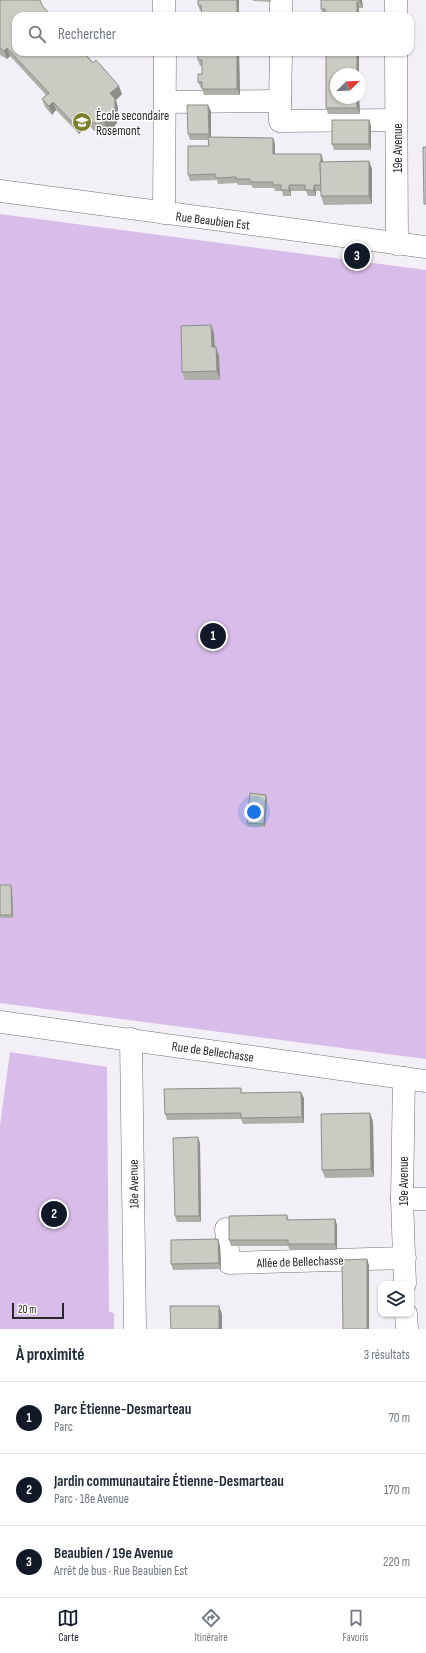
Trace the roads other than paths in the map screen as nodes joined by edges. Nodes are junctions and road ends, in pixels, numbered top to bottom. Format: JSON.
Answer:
{"nodes":[{"id":1,"x":164,"y":0,"type":"edge"},
{"id":2,"x":396,"y":0,"type":"edge"},
{"id":3,"x":164,"y":12,"type":"edge"},
{"id":4,"x":396,"y":12,"type":"edge"},
{"id":5,"x":165,"y":56,"type":"edge"},
{"id":6,"x":281,"y":56,"type":"edge"},
{"id":7,"x":396,"y":56,"type":"edge"},
{"id":8,"x":280,"y":101,"type":"junction"},
{"id":9,"x":165,"y":102,"type":"junction"},
{"id":10,"x":396,"y":120,"type":"junction"},
{"id":11,"x":0,"y":191,"type":"edge"},
{"id":12,"x":164,"y":213,"type":"junction"},
{"id":13,"x":398,"y":244,"type":"junction"},
{"id":14,"x":426,"y":247,"type":"edge"},
{"id":15,"x":0,"y":1022,"type":"edge"},
{"id":16,"x":131,"y":1040,"type":"junction"},
{"id":17,"x":404,"y":1078,"type":"junction"},
{"id":18,"x":426,"y":1081,"type":"edge"},
{"id":19,"x":402,"y":1199,"type":"junction"},
{"id":20,"x":426,"y":1199,"type":"edge"},
{"id":21,"x":226,"y":1229,"type":"dead end"},
{"id":22,"x":405,"y":1258,"type":"junction"},
{"id":23,"x":405,"y":1281,"type":"edge"},
{"id":24,"x":406,"y":1317,"type":"edge"},
{"id":25,"x":135,"y":1329,"type":"edge"},
{"id":26,"x":407,"y":1329,"type":"edge"}],
"edges":[{"from":1,"to":3,"type":"street"},
{"from":2,"to":4,"type":"street"},
{"from":5,"to":9,"type":"street"},
{"from":6,"to":8,"type":"street"},
{"from":7,"to":10,"type":"street","name":"19e Avenue"},
{"from":8,"to":9,"type":"street"},
{"from":8,"to":10,"type":"street"},
{"from":9,"to":12,"type":"street"},
{"from":10,"to":13,"type":"street","name":"19e Avenue"},
{"from":11,"to":12,"type":"street","name":"Rue Beaubien Est"},
{"from":12,"to":13,"type":"street","name":"Rue Beaubien Est"},
{"from":13,"to":14,"type":"street","name":"Rue Beaubien Est"},
{"from":15,"to":16,"type":"street","name":"Rue de Bellechasse"},
{"from":16,"to":17,"type":"street","name":"Rue de Bellechasse"},
{"from":16,"to":25,"type":"street","name":"18e Avenue"},
{"from":17,"to":18,"type":"street","name":"Rue de Bellechasse"},
{"from":17,"to":19,"type":"street","name":"19e Avenue"},
{"from":19,"to":20,"type":"street"},
{"from":19,"to":22,"type":"street","name":"19e Avenue"},
{"from":21,"to":22,"type":"street","name":"Allée de Bellechasse"},
{"from":22,"to":23,"type":"street","name":"19e Avenue"},
{"from":24,"to":26,"type":"street"}]}
